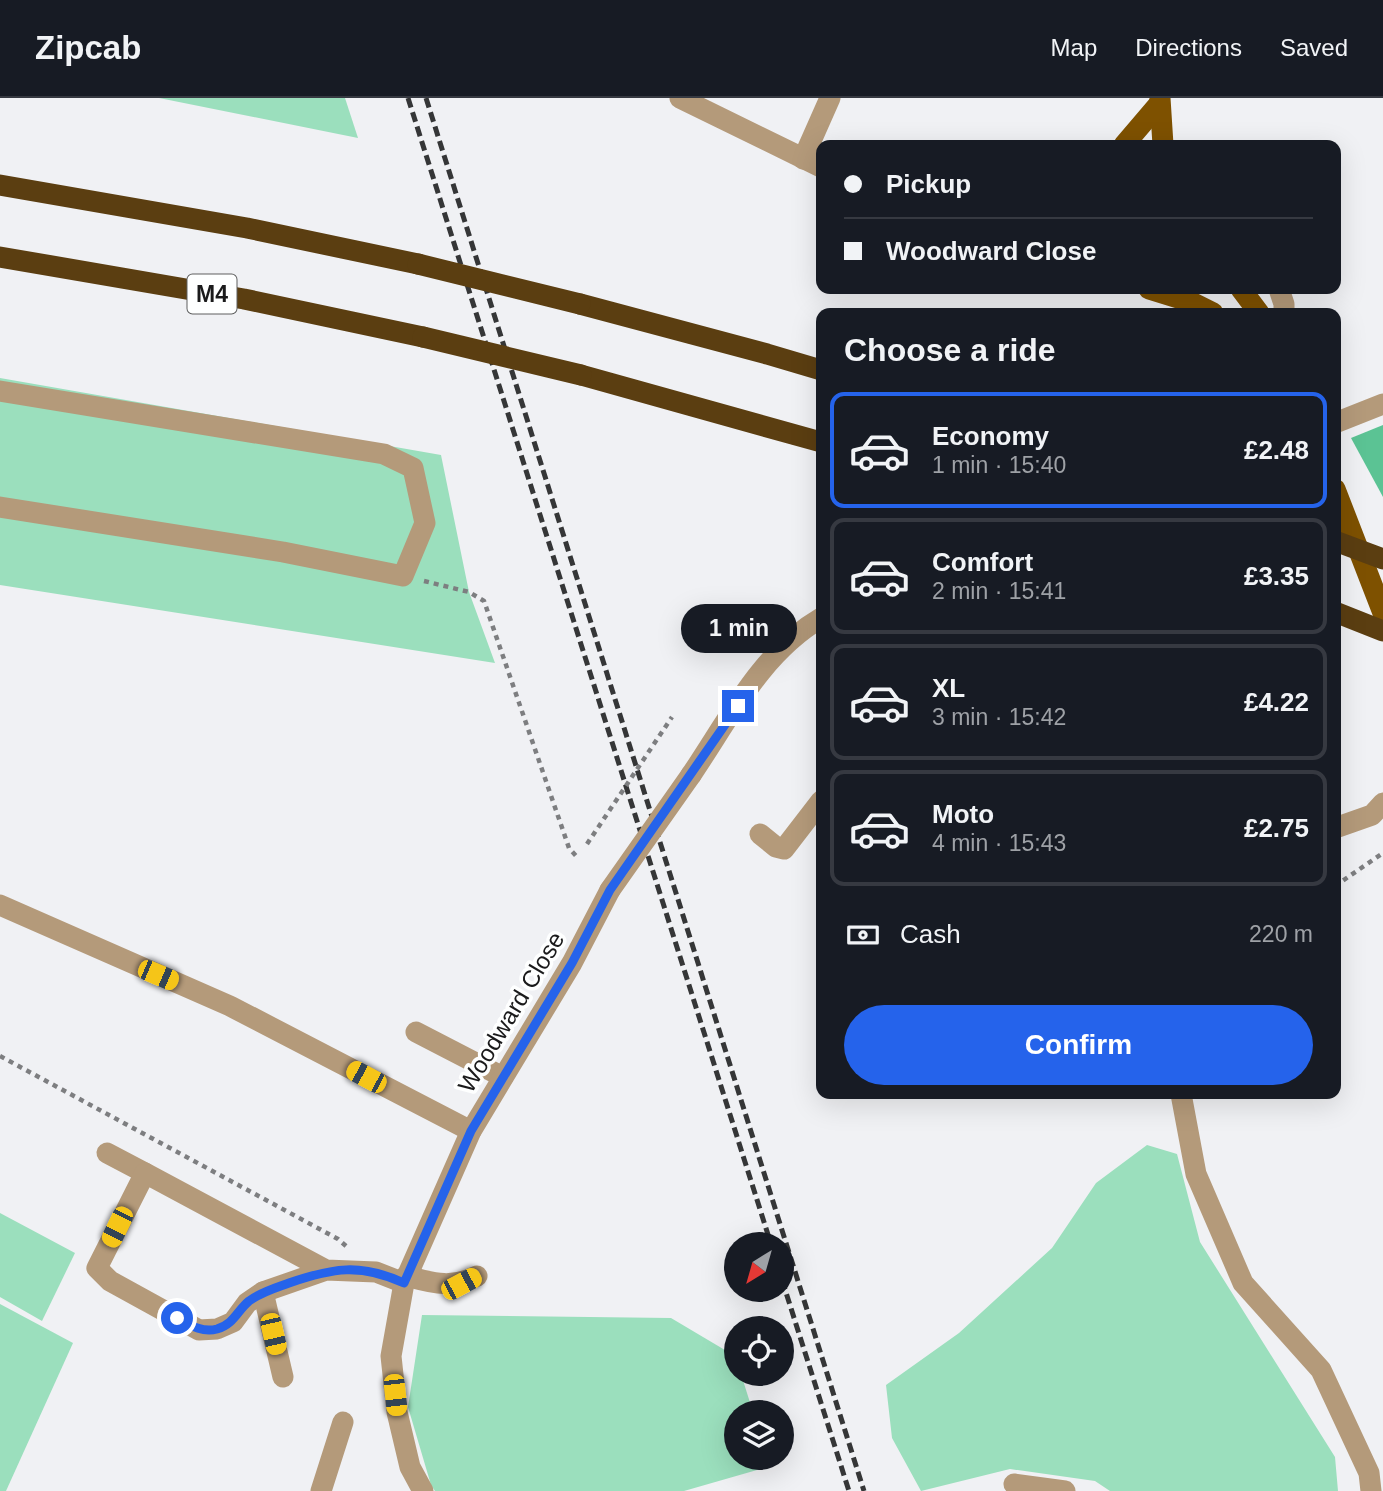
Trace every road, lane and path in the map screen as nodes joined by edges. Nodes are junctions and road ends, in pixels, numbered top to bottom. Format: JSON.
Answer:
{"nodes":[{"id":1,"x":680,"y":98,"type":"edge"},
{"id":2,"x":830,"y":98,"type":"edge"},
{"id":3,"x":1159,"y":101,"type":"edge"},
{"id":4,"x":818,"y":140,"type":"edge"},
{"id":5,"x":1128,"y":140,"type":"edge"},
{"id":6,"x":1163,"y":140,"type":"edge"},
{"id":7,"x":812,"y":163,"type":"edge"},
{"id":8,"x":0,"y":185,"type":"edge"},
{"id":9,"x":0,"y":257,"type":"edge"},
{"id":10,"x":1165,"y":294,"type":"edge"},
{"id":11,"x":1203,"y":308,"type":"edge"},
{"id":12,"x":816,"y":369,"type":"edge"},
{"id":13,"x":0,"y":391,"type":"edge"},
{"id":14,"x":1383,"y":404,"type":"edge"},
{"id":15,"x":1341,"y":421,"type":"edge"},
{"id":16,"x":816,"y":441,"type":"edge"},
{"id":17,"x":1341,"y":504,"type":"edge"},
{"id":18,"x":0,"y":507,"type":"edge"},
{"id":19,"x":1341,"y":543,"type":"edge"},
{"id":20,"x":1383,"y":559,"type":"edge"},
{"id":21,"x":403,"y":576,"type":"junction"},
{"id":22,"x":1383,"y":613,"type":"edge"},
{"id":23,"x":1341,"y":614,"type":"edge"},
{"id":24,"x":816,"y":621,"type":"edge"},
{"id":25,"x":1383,"y":631,"type":"edge"},
{"id":26,"x":672,"y":717,"type":"dead end"},
{"id":27,"x":816,"y":807,"type":"edge"},
{"id":28,"x":1379,"y":812,"type":"edge"},
{"id":29,"x":1341,"y":826,"type":"edge"},
{"id":30,"x":760,"y":834,"type":"dead end"},
{"id":31,"x":587,"y":844,"type":"dead end"},
{"id":32,"x":1383,"y":853,"type":"edge"},
{"id":33,"x":578,"y":858,"type":"dead end"},
{"id":34,"x":1341,"y":882,"type":"edge"},
{"id":35,"x":0,"y":905,"type":"edge"},
{"id":36,"x":416,"y":1032,"type":"dead end"},
{"id":37,"x":0,"y":1056,"type":"edge"},
{"id":38,"x":503,"y":1077,"type":"junction"},
{"id":39,"x":1182,"y":1099,"type":"edge"},
{"id":40,"x":471,"y":1131,"type":"junction"},
{"id":41,"x":107,"y":1153,"type":"dead end"},
{"id":42,"x":145,"y":1173,"type":"junction"},
{"id":43,"x":326,"y":1270,"type":"junction"},
{"id":44,"x":376,"y":1272,"type":"junction"},
{"id":45,"x":477,"y":1276,"type":"dead end"},
{"id":46,"x":405,"y":1280,"type":"junction"},
{"id":47,"x":263,"y":1292,"type":"junction"},
{"id":48,"x":283,"y":1377,"type":"dead end"},
{"id":49,"x":343,"y":1422,"type":"dead end"},
{"id":50,"x":1014,"y":1484,"type":"dead end"},
{"id":51,"x":321,"y":1491,"type":"edge"},
{"id":52,"x":423,"y":1491,"type":"edge"},
{"id":53,"x":1065,"y":1491,"type":"edge"},
{"id":54,"x":1371,"y":1491,"type":"edge"}],
"edges":[{"from":1,"to":7,"type":"street"},
{"from":2,"to":4,"type":"street"},
{"from":3,"to":5,"type":"main road"},
{"from":3,"to":6,"type":"main road"},
{"from":8,"to":12,"type":"highway","bridge":true},
{"from":9,"to":16,"type":"highway","number":"M4","bridge":true},
{"from":10,"to":11,"type":"main road"},
{"from":13,"to":21,"type":"street"},
{"from":14,"to":15,"type":"street"},
{"from":17,"to":22,"type":"main road"},
{"from":18,"to":21,"type":"street"},
{"from":19,"to":20,"type":"highway","bridge":true},
{"from":21,"to":33,"type":"path"},
{"from":23,"to":25,"type":"highway"},
{"from":24,"to":38,"type":"street","name":"Woodward Close","bridge":true},
{"from":26,"to":31,"type":"path","bridge":true},
{"from":27,"to":30,"type":"street"},
{"from":28,"to":29,"type":"street"},
{"from":32,"to":34,"type":"path"},
{"from":35,"to":40,"type":"street"},
{"from":36,"to":38,"type":"street"},
{"from":37,"to":44,"type":"path"},
{"from":38,"to":40,"type":"street","name":"Woodward Close"},
{"from":39,"to":54,"type":"street"},
{"from":40,"to":46,"type":"street","name":"Woodward Close"},
{"from":41,"to":42,"type":"street"},
{"from":42,"to":43,"type":"street"},
{"from":42,"to":47,"type":"street"},
{"from":43,"to":44,"type":"street"},
{"from":43,"to":47,"type":"street"},
{"from":44,"to":46,"type":"street"},
{"from":45,"to":46,"type":"street"},
{"from":46,"to":52,"type":"street","name":"Woodward Close"},
{"from":47,"to":48,"type":"street"},
{"from":49,"to":51,"type":"street"},
{"from":50,"to":53,"type":"street"}]}
